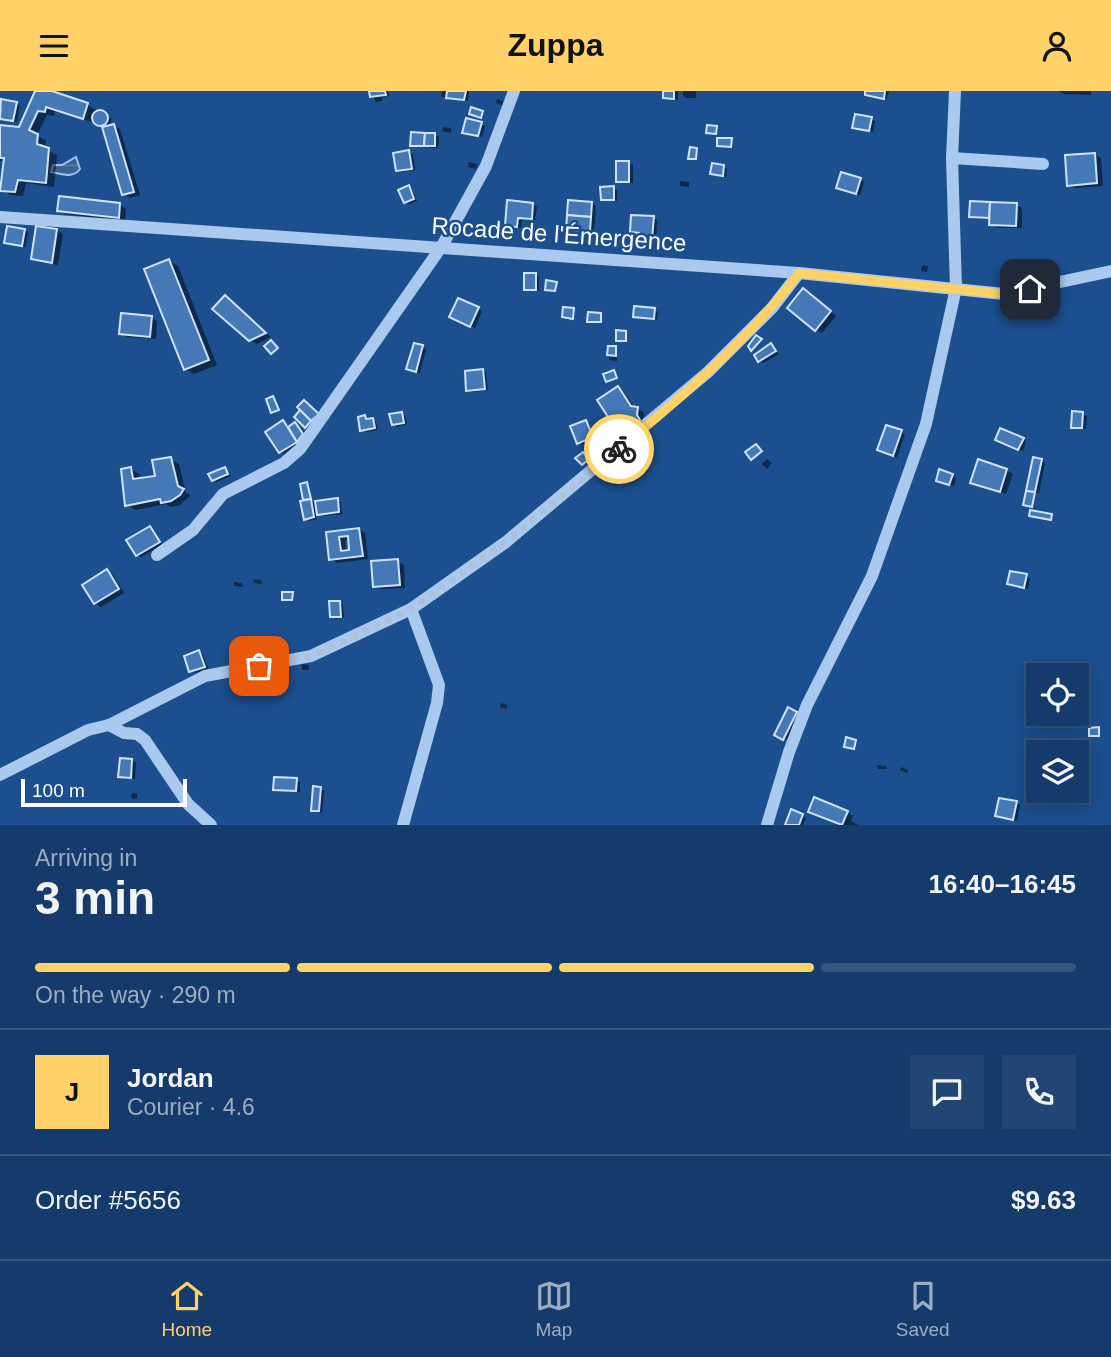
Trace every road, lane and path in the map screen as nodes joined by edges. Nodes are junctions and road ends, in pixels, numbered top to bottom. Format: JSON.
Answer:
{"nodes":[{"id":1,"x":514,"y":91,"type":"edge"},
{"id":2,"x":955,"y":91,"type":"edge"},
{"id":3,"x":952,"y":158,"type":"junction"},
{"id":4,"x":1043,"y":164,"type":"dead end"},
{"id":5,"x":0,"y":217,"type":"edge"},
{"id":6,"x":442,"y":246,"type":"junction"},
{"id":7,"x":1111,"y":271,"type":"edge"},
{"id":8,"x":799,"y":273,"type":"junction"},
{"id":9,"x":956,"y":288,"type":"junction"},
{"id":10,"x":157,"y":555,"type":"dead end"},
{"id":11,"x":411,"y":609,"type":"junction"},
{"id":12,"x":109,"y":725,"type":"junction"},
{"id":13,"x":0,"y":775,"type":"edge"},
{"id":14,"x":211,"y":825,"type":"edge"},
{"id":15,"x":403,"y":825,"type":"edge"},
{"id":16,"x":767,"y":825,"type":"edge"}],
"edges":[{"from":1,"to":6,"type":"street"},
{"from":2,"to":3,"type":"street"},
{"from":3,"to":4,"type":"street"},
{"from":3,"to":9,"type":"street"},
{"from":5,"to":6,"type":"street","name":"Rocade de l'Émergence"},
{"from":6,"to":8,"type":"street","name":"Rocade de l'Émergence"},
{"from":6,"to":10,"type":"street"},
{"from":7,"to":9,"type":"street","name":"Rocade de l'Émergence"},
{"from":8,"to":9,"type":"street","name":"Rocade de l'Émergence"},
{"from":8,"to":11,"type":"street"},
{"from":9,"to":16,"type":"street"},
{"from":11,"to":12,"type":"street"},
{"from":11,"to":15,"type":"street"},
{"from":12,"to":13,"type":"street"},
{"from":12,"to":14,"type":"street"}]}
